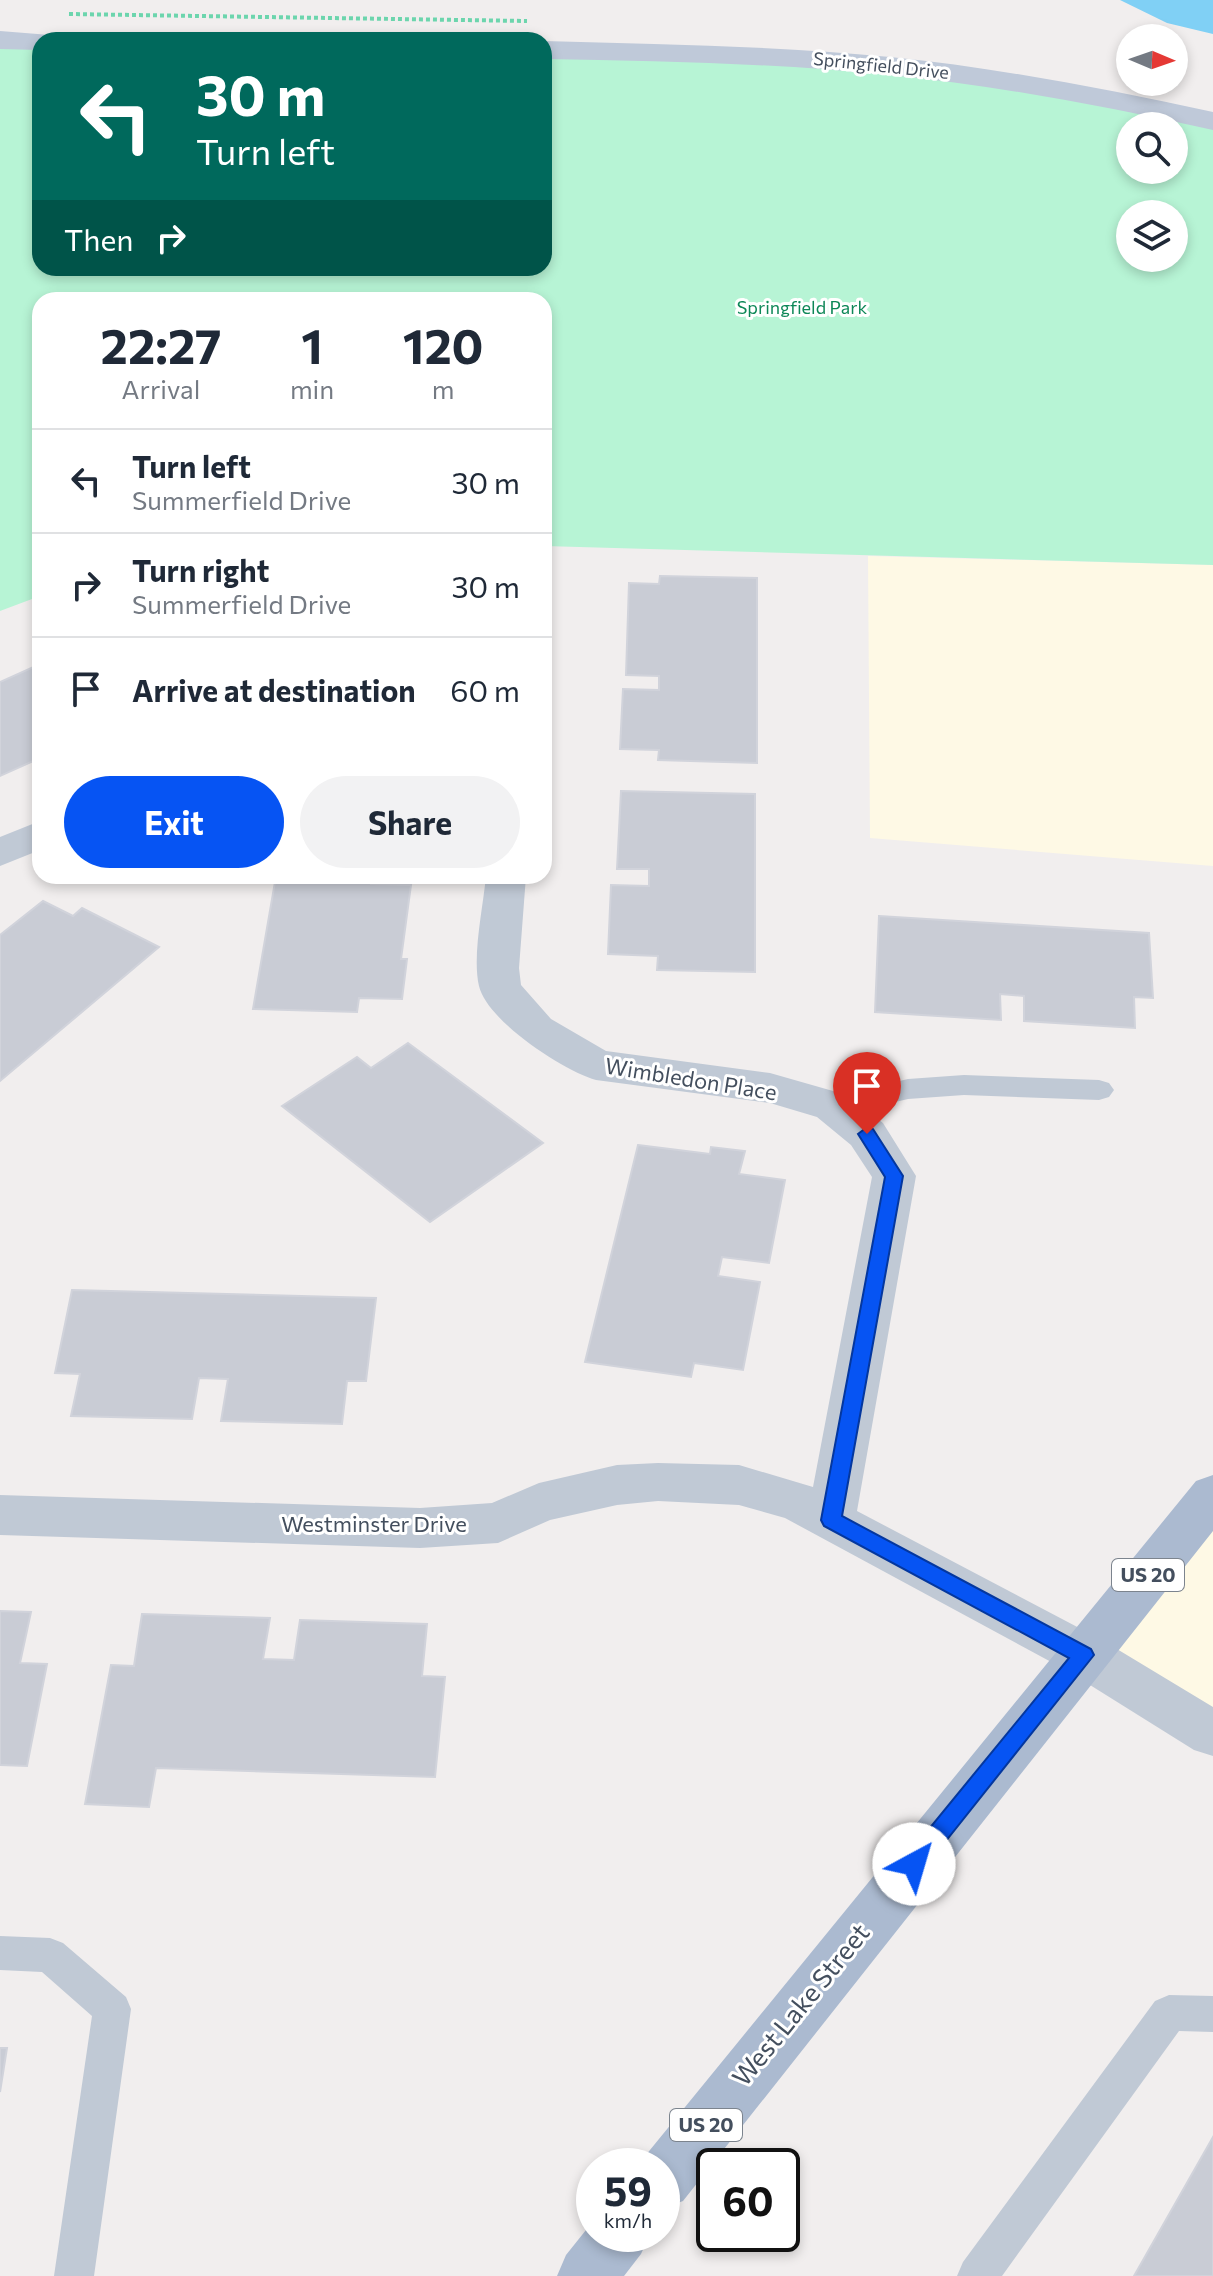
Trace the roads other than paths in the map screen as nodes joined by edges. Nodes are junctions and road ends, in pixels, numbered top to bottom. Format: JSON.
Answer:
{"nodes":[{"id":1,"x":0,"y":40,"type":"edge"},
{"id":2,"x":32,"y":41,"type":"edge"},
{"id":3,"x":552,"y":50,"type":"edge"},
{"id":4,"x":1213,"y":121,"type":"edge"},
{"id":5,"x":32,"y":838,"type":"edge"},
{"id":6,"x":0,"y":853,"type":"edge"},
{"id":7,"x":505,"y":884,"type":"edge"},
{"id":8,"x":1099,"y":1090,"type":"dead end"},
{"id":9,"x":850,"y":1120,"type":"junction"},
{"id":10,"x":1213,"y":1495,"type":"edge"},
{"id":11,"x":0,"y":1515,"type":"edge"},
{"id":12,"x":831,"y":1520,"type":"junction"},
{"id":13,"x":1084,"y":1655,"type":"junction"},
{"id":14,"x":1213,"y":1734,"type":"edge"},
{"id":15,"x":0,"y":1953,"type":"edge"},
{"id":16,"x":1213,"y":2014,"type":"edge"},
{"id":17,"x":680,"y":2159,"type":"edge"},
{"id":18,"x":606,"y":2252,"type":"edge"},
{"id":19,"x":74,"y":2276,"type":"edge"},
{"id":20,"x":587,"y":2276,"type":"edge"},
{"id":21,"x":977,"y":2276,"type":"edge"}],
"edges":[{"from":1,"to":2,"type":"street"},
{"from":3,"to":4,"type":"street","name":"Springfield Drive"},
{"from":5,"to":6,"type":"street"},
{"from":7,"to":9,"type":"street","name":"Wimbledon Place"},
{"from":8,"to":9,"type":"lane"},
{"from":9,"to":12,"type":"street"},
{"from":10,"to":13,"type":"main road","name":"West Lake Street","number":"US 20"},
{"from":11,"to":12,"type":"street","name":"Westminster Drive"},
{"from":12,"to":13,"type":"street","name":"Westminster Drive"},
{"from":13,"to":14,"type":"street","name":"Westminster Drive"},
{"from":13,"to":17,"type":"main road","name":"West Lake Street","number":"US 20"},
{"from":15,"to":19,"type":"lane"},
{"from":16,"to":21,"type":"lane"},
{"from":18,"to":20,"type":"main road"}]}
